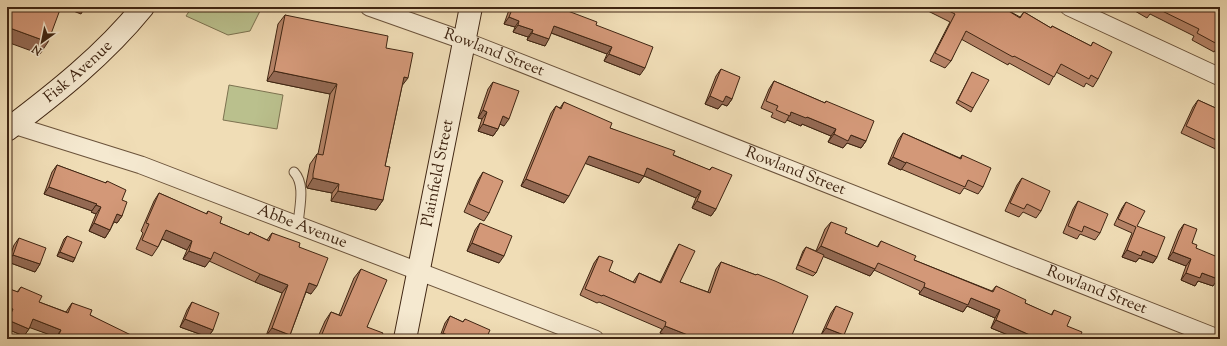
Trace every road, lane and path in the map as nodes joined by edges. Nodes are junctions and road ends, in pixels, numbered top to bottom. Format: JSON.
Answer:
{"nodes":[{"id":1,"x":142,"y":7,"type":"edge"},
{"id":2,"x":369,"y":7,"type":"edge"},
{"id":3,"x":471,"y":7,"type":"edge"},
{"id":4,"x":1069,"y":7,"type":"edge"},
{"id":5,"x":465,"y":40,"type":"junction"},
{"id":6,"x":1220,"y":77,"type":"edge"},
{"id":7,"x":9,"y":127,"type":"edge"},
{"id":8,"x":294,"y":172,"type":"dead end"},
{"id":9,"x":298,"y":225,"type":"junction"},
{"id":10,"x":418,"y":271,"type":"junction"},
{"id":11,"x":1220,"y":338,"type":"edge"},
{"id":12,"x":405,"y":339,"type":"edge"},
{"id":13,"x":595,"y":339,"type":"edge"}],
"edges":[{"from":1,"to":7,"type":"street","name":"Fisk Avenue"},
{"from":2,"to":5,"type":"street","name":"Rowland Street"},
{"from":3,"to":5,"type":"street","name":"Plainfield Street"},
{"from":4,"to":6,"type":"street"},
{"from":5,"to":10,"type":"street","name":"Plainfield Street"},
{"from":5,"to":11,"type":"street","name":"Rowland Street"},
{"from":7,"to":9,"type":"street","name":"Abbe Avenue"},
{"from":8,"to":9,"type":"lane"},
{"from":9,"to":10,"type":"street","name":"Abbe Avenue"},
{"from":10,"to":12,"type":"street","name":"Plainfield Street"},
{"from":10,"to":13,"type":"street","name":"Abbe Avenue"}]}
